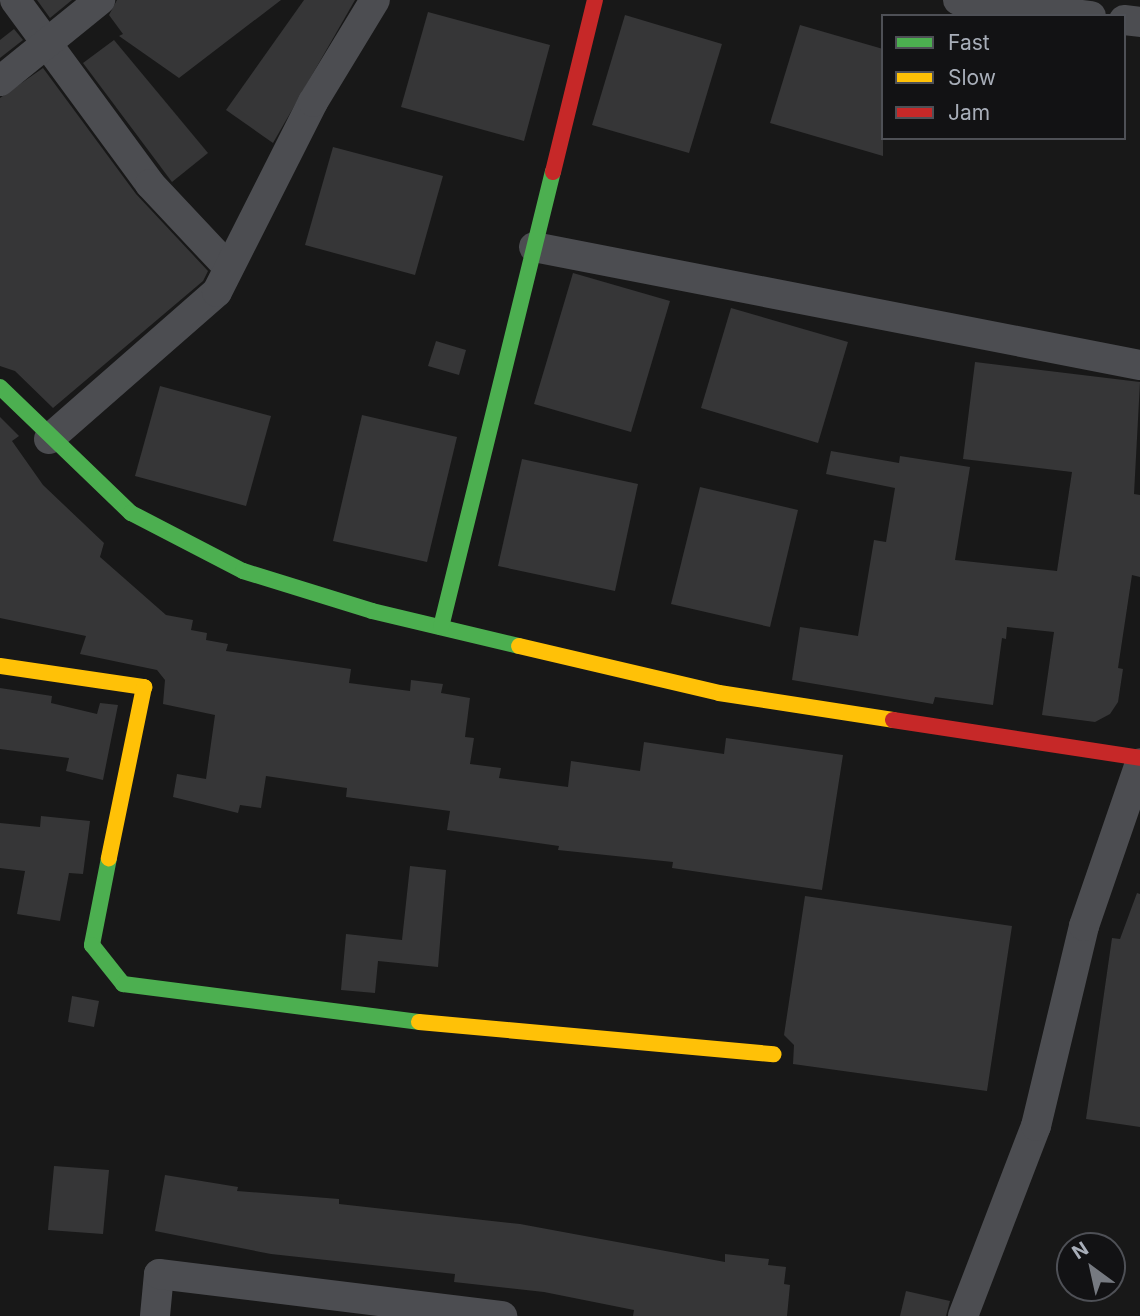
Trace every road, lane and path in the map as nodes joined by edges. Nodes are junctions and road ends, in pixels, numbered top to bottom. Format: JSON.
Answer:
{"nodes":[{"id":1,"x":15,"y":0,"type":"edge"},
{"id":2,"x":100,"y":0,"type":"edge"},
{"id":3,"x":375,"y":0,"type":"edge"},
{"id":4,"x":595,"y":0,"type":"edge"},
{"id":5,"x":958,"y":0,"type":"edge"},
{"id":6,"x":1074,"y":14,"type":"edge"},
{"id":7,"x":48,"y":41,"type":"junction"},
{"id":8,"x":0,"y":82,"type":"edge"},
{"id":9,"x":534,"y":247,"type":"junction"},
{"id":10,"x":228,"y":267,"type":"junction"},
{"id":11,"x":1140,"y":365,"type":"edge"},
{"id":12,"x":0,"y":387,"type":"edge"},
{"id":13,"x":50,"y":439,"type":"junction"},
{"id":14,"x":441,"y":627,"type":"junction"},
{"id":15,"x":0,"y":666,"type":"edge"},
{"id":16,"x":1140,"y":758,"type":"edge"},
{"id":17,"x":1140,"y":763,"type":"edge"},
{"id":18,"x":774,"y":1054,"type":"dead end"},
{"id":19,"x":155,"y":1316,"type":"edge"},
{"id":20,"x":502,"y":1316,"type":"edge"},
{"id":21,"x":963,"y":1316,"type":"edge"}],
"edges":[{"from":1,"to":7,"type":"street"},
{"from":2,"to":7,"type":"street"},
{"from":3,"to":10,"type":"street"},
{"from":4,"to":9,"type":"street"},
{"from":5,"to":6,"type":"street"},
{"from":7,"to":8,"type":"street"},
{"from":7,"to":10,"type":"street"},
{"from":9,"to":11,"type":"street"},
{"from":9,"to":14,"type":"street"},
{"from":10,"to":13,"type":"street"},
{"from":12,"to":13,"type":"street"},
{"from":13,"to":14,"type":"street"},
{"from":14,"to":16,"type":"street"},
{"from":15,"to":18,"type":"street"},
{"from":17,"to":21,"type":"street"},
{"from":19,"to":20,"type":"street"}]}
